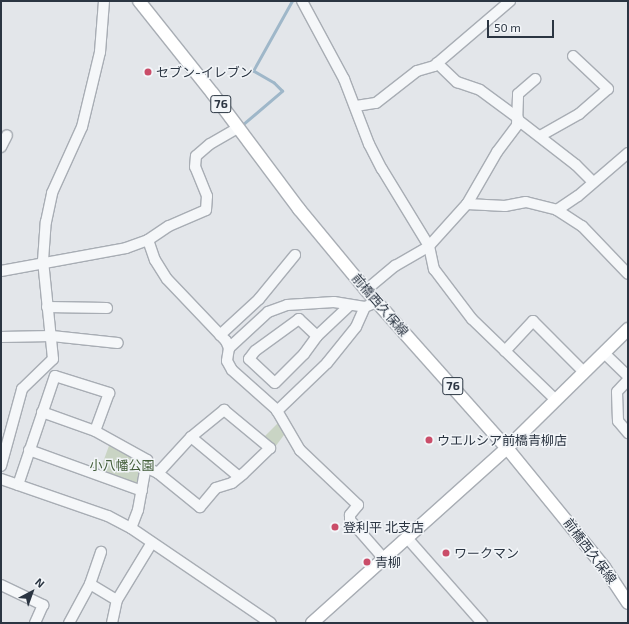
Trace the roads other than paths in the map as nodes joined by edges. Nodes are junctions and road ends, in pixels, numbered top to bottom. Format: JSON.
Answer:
{"nodes":[{"id":1,"x":104,"y":1,"type":"edge"},
{"id":2,"x":139,"y":1,"type":"edge"},
{"id":3,"x":302,"y":1,"type":"edge"},
{"id":4,"x":510,"y":1,"type":"edge"},
{"id":5,"x":573,"y":56,"type":"dead end"},
{"id":6,"x":437,"y":63,"type":"junction"},
{"id":7,"x":535,"y":79,"type":"dead end"},
{"id":8,"x":356,"y":106,"type":"junction"},
{"id":9,"x":518,"y":117,"type":"junction"},
{"id":10,"x":238,"y":128,"type":"junction"},
{"id":11,"x":7,"y":135,"type":"dead end"},
{"id":12,"x":540,"y":136,"type":"junction"},
{"id":13,"x":1,"y":147,"type":"edge"},
{"id":14,"x":628,"y":153,"type":"edge"},
{"id":15,"x":593,"y":182,"type":"junction"},
{"id":16,"x":467,"y":204,"type":"junction"},
{"id":17,"x":557,"y":210,"type":"junction"},
{"id":18,"x":148,"y":240,"type":"junction"},
{"id":19,"x":429,"y":246,"type":"junction"},
{"id":20,"x":295,"y":255,"type":"dead end"},
{"id":21,"x":43,"y":261,"type":"junction"},
{"id":22,"x":1,"y":271,"type":"edge"},
{"id":23,"x":628,"y":274,"type":"edge"},
{"id":24,"x":366,"y":290,"type":"junction"},
{"id":25,"x":377,"y":302,"type":"junction"},
{"id":26,"x":348,"y":306,"type":"junction"},
{"id":27,"x":47,"y":307,"type":"junction"},
{"id":28,"x":364,"y":307,"type":"junction"},
{"id":29,"x":107,"y":308,"type":"dead end"},
{"id":30,"x":628,"y":329,"type":"edge"},
{"id":31,"x":220,"y":335,"type":"junction"},
{"id":32,"x":52,"y":336,"type":"junction"},
{"id":33,"x":317,"y":336,"type":"junction"},
{"id":34,"x":1,"y":337,"type":"edge"},
{"id":35,"x":118,"y":343,"type":"dead end"},
{"id":36,"x":230,"y":348,"type":"junction"},
{"id":37,"x":505,"y":351,"type":"junction"},
{"id":38,"x":604,"y":353,"type":"junction"},
{"id":39,"x":584,"y":372,"type":"junction"},
{"id":40,"x":628,"y":376,"type":"edge"},
{"id":41,"x":628,"y":380,"type":"edge"},
{"id":42,"x":556,"y":400,"type":"junction"},
{"id":43,"x":277,"y":411,"type":"junction"},
{"id":44,"x":42,"y":412,"type":"junction"},
{"id":45,"x":95,"y":431,"type":"junction"},
{"id":46,"x":628,"y":433,"type":"edge"},
{"id":47,"x":191,"y":437,"type":"junction"},
{"id":48,"x":508,"y":448,"type":"junction"},
{"id":49,"x":29,"y":450,"type":"junction"},
{"id":50,"x":2,"y":460,"type":"edge"},
{"id":51,"x":147,"y":468,"type":"junction"},
{"id":52,"x":158,"y":474,"type":"junction"},
{"id":53,"x":238,"y":476,"type":"junction"},
{"id":54,"x":1,"y":479,"type":"edge"},
{"id":55,"x":18,"y":485,"type":"junction"},
{"id":56,"x":142,"y":491,"type":"junction"},
{"id":57,"x":131,"y":528,"type":"junction"},
{"id":58,"x":408,"y":539,"type":"junction"},
{"id":59,"x":151,"y":544,"type":"junction"},
{"id":60,"x":101,"y":552,"type":"dead end"},
{"id":61,"x":385,"y":560,"type":"junction"},
{"id":62,"x":90,"y":584,"type":"junction"},
{"id":63,"x":1,"y":585,"type":"edge"},
{"id":64,"x":117,"y":600,"type":"junction"},
{"id":65,"x":628,"y":603,"type":"edge"},
{"id":66,"x":35,"y":623,"type":"edge"},
{"id":67,"x":70,"y":623,"type":"edge"},
{"id":68,"x":112,"y":623,"type":"edge"},
{"id":69,"x":271,"y":623,"type":"edge"},
{"id":70,"x":312,"y":623,"type":"edge"},
{"id":71,"x":482,"y":623,"type":"edge"}],
"edges":[{"from":1,"to":21,"type":"street"},
{"from":2,"to":10,"type":"main road","name":"前橋西久保線","number":"76"},
{"from":3,"to":8,"type":"street"},
{"from":4,"to":6,"type":"street"},
{"from":5,"to":12,"type":"street"},
{"from":6,"to":8,"type":"street"},
{"from":6,"to":9,"type":"street"},
{"from":7,"to":9,"type":"street"},
{"from":8,"to":19,"type":"street"},
{"from":9,"to":12,"type":"street"},
{"from":9,"to":16,"type":"street"},
{"from":10,"to":18,"type":"street"},
{"from":10,"to":24,"type":"main road","name":"前橋西久保線","number":"76"},
{"from":11,"to":13,"type":"street"},
{"from":12,"to":15,"type":"street"},
{"from":14,"to":15,"type":"street"},
{"from":15,"to":17,"type":"street"},
{"from":16,"to":17,"type":"street"},
{"from":16,"to":19,"type":"street"},
{"from":17,"to":23,"type":"street"},
{"from":18,"to":21,"type":"street"},
{"from":18,"to":31,"type":"street"},
{"from":19,"to":24,"type":"street"},
{"from":19,"to":37,"type":"street"},
{"from":20,"to":31,"type":"street"},
{"from":21,"to":22,"type":"street"},
{"from":21,"to":27,"type":"street"},
{"from":24,"to":25,"type":"main road","name":"前橋西久保線","number":"76"},
{"from":25,"to":28,"type":"street"},
{"from":25,"to":48,"type":"main road","name":"前橋西久保線","number":"76"},
{"from":26,"to":28,"type":"street"},
{"from":26,"to":33,"type":"street"},
{"from":26,"to":36,"type":"street"},
{"from":27,"to":29,"type":"street"},
{"from":27,"to":32,"type":"street"},
{"from":28,"to":43,"type":"street"},
{"from":30,"to":38,"type":"main road"},
{"from":31,"to":36,"type":"street"},
{"from":32,"to":34,"type":"street"},
{"from":32,"to":35,"type":"street"},
{"from":32,"to":50,"type":"street"},
{"from":33,"to":33,"type":"street"},
{"from":36,"to":43,"type":"street"},
{"from":37,"to":39,"type":"street"},
{"from":37,"to":42,"type":"street"},
{"from":38,"to":39,"type":"main road"},
{"from":38,"to":40,"type":"street"},
{"from":39,"to":42,"type":"main road"},
{"from":41,"to":46,"type":"street"},
{"from":42,"to":48,"type":"main road"},
{"from":43,"to":61,"type":"street"},
{"from":44,"to":45,"type":"street"},
{"from":44,"to":45,"type":"street"},
{"from":44,"to":49,"type":"street"},
{"from":45,"to":51,"type":"street"},
{"from":47,"to":52,"type":"street"},
{"from":47,"to":53,"type":"street"},
{"from":47,"to":53,"type":"street"},
{"from":48,"to":58,"type":"main road"},
{"from":48,"to":65,"type":"main road","name":"前橋西久保線","number":"76"},
{"from":49,"to":55,"type":"street"},
{"from":49,"to":56,"type":"street"},
{"from":51,"to":52,"type":"street"},
{"from":51,"to":56,"type":"street"},
{"from":52,"to":53,"type":"street"},
{"from":54,"to":55,"type":"street"},
{"from":55,"to":57,"type":"street"},
{"from":56,"to":57,"type":"street"},
{"from":57,"to":59,"type":"street"},
{"from":58,"to":61,"type":"main road"},
{"from":58,"to":71,"type":"street"},
{"from":59,"to":64,"type":"street"},
{"from":59,"to":69,"type":"street"},
{"from":60,"to":62,"type":"street"},
{"from":61,"to":70,"type":"main road"},
{"from":62,"to":64,"type":"street"},
{"from":62,"to":67,"type":"street"},
{"from":63,"to":66,"type":"street"},
{"from":64,"to":68,"type":"street"}]}
